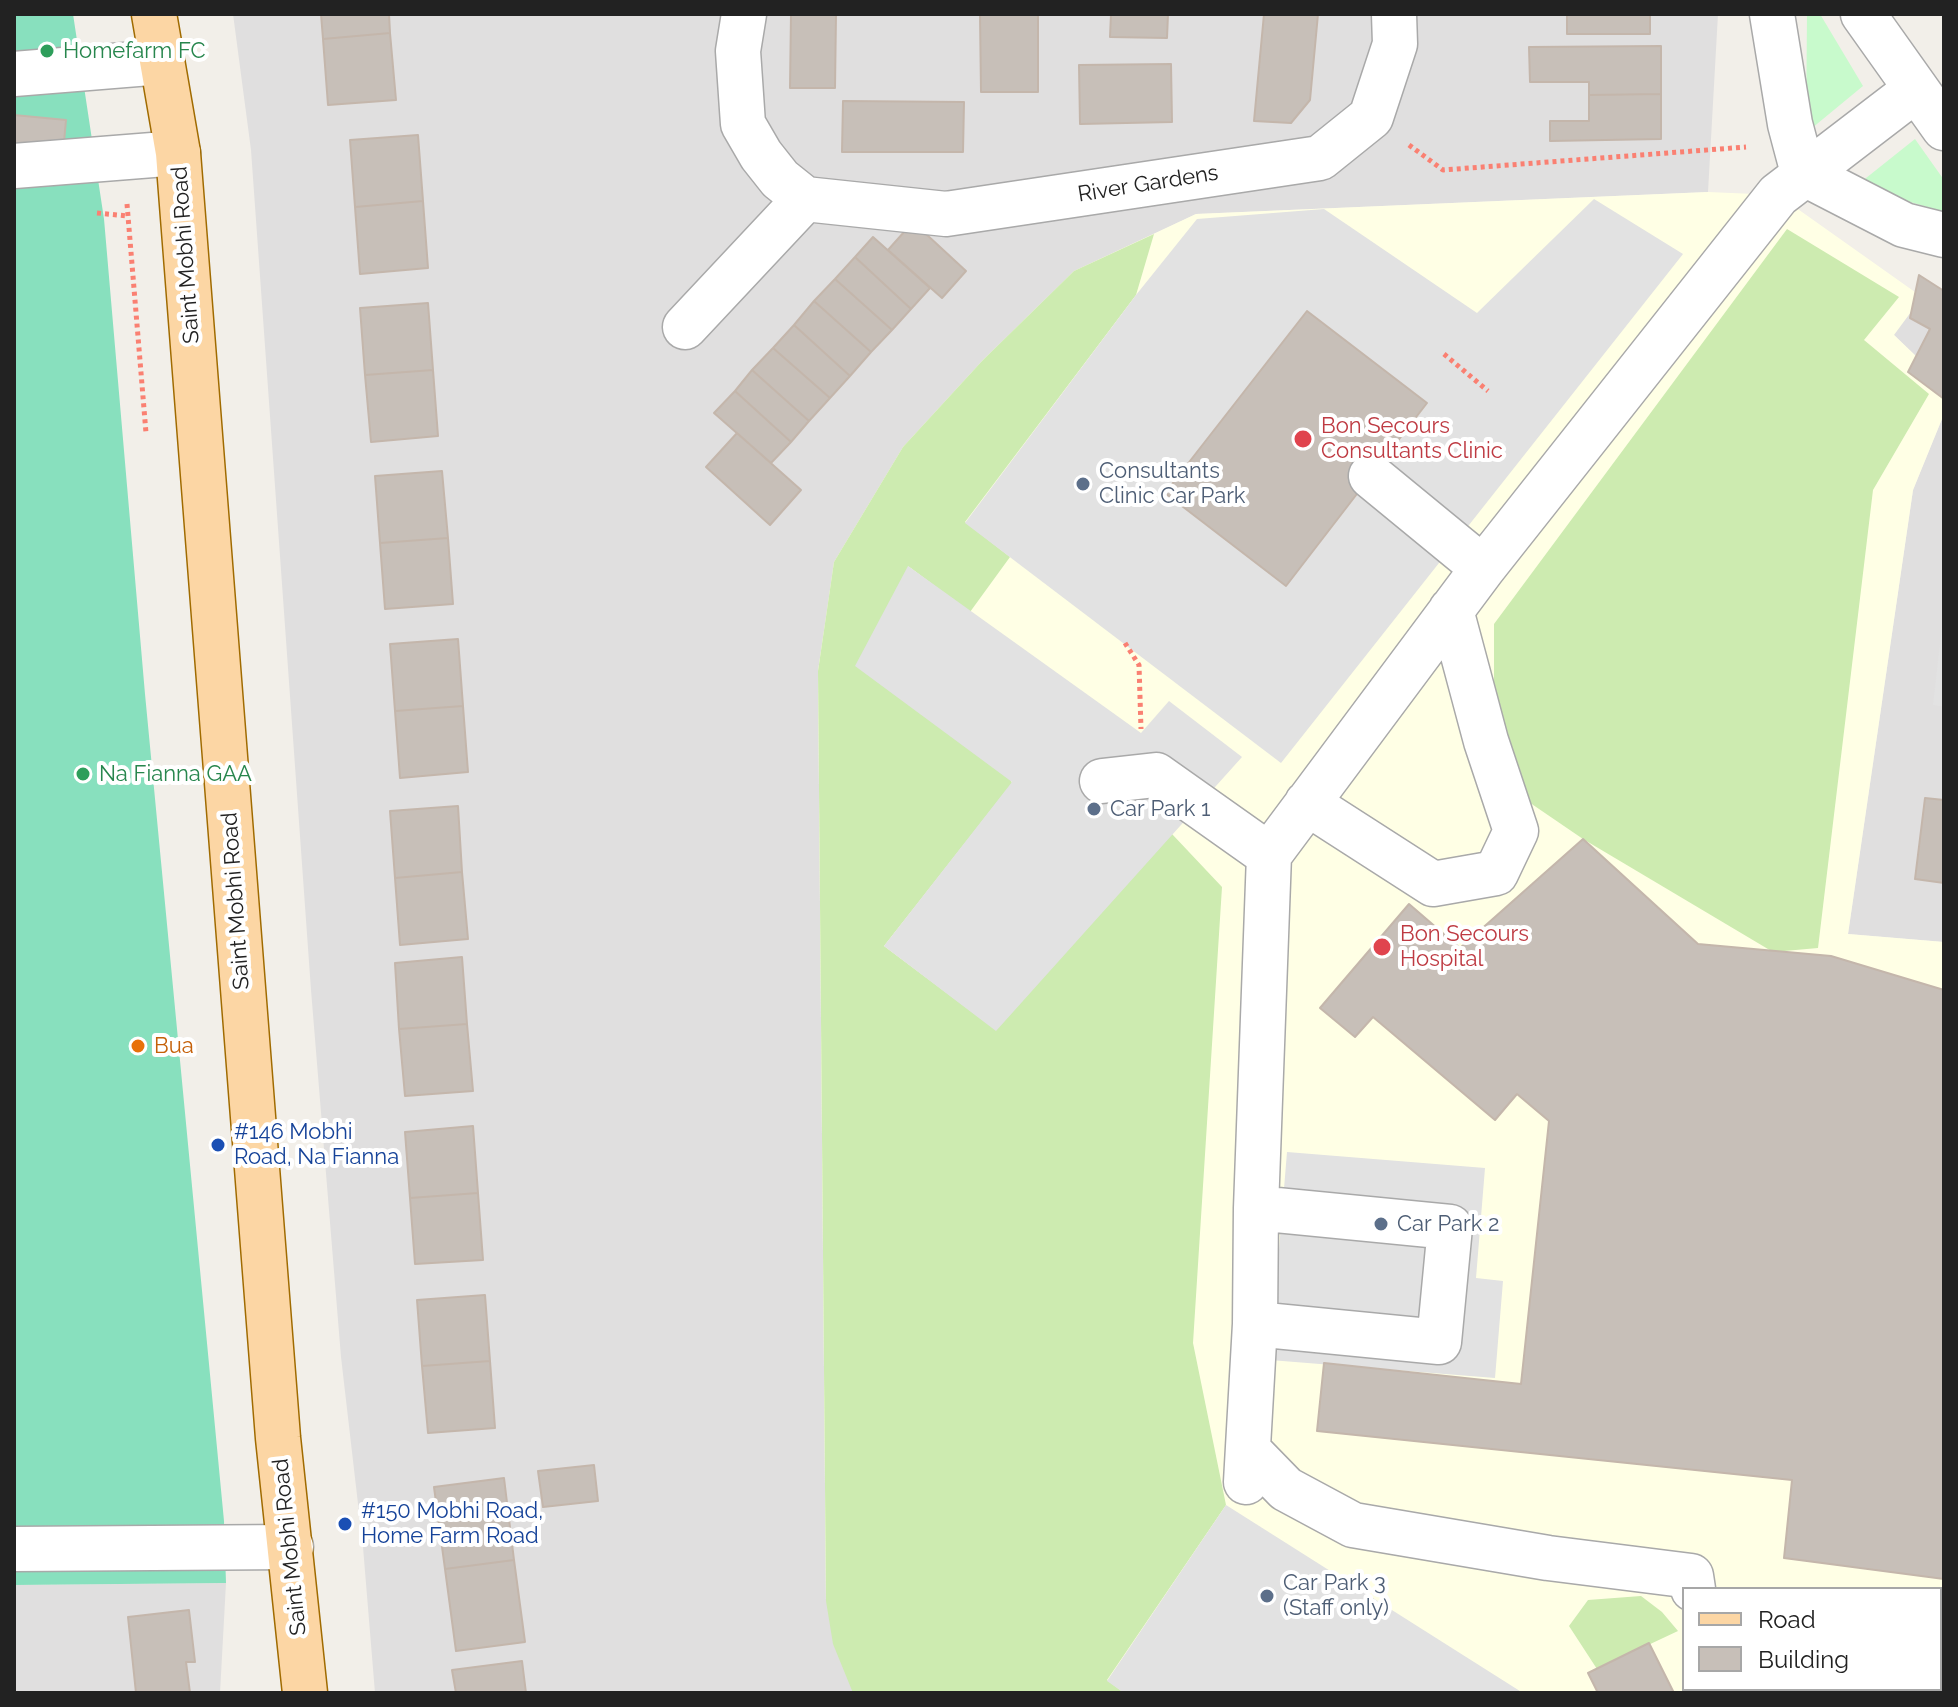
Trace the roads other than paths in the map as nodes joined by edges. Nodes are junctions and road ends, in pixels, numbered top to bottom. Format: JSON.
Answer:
{"nodes":[{"id":1,"x":154,"y":14,"type":"edge"},
{"id":2,"x":744,"y":14,"type":"edge"},
{"id":3,"x":1394,"y":14,"type":"edge"},
{"id":4,"x":1772,"y":14,"type":"edge"},
{"id":5,"x":1863,"y":14,"type":"edge"},
{"id":6,"x":162,"y":62,"type":"junction"},
{"id":7,"x":14,"y":74,"type":"edge"},
{"id":8,"x":1915,"y":90,"type":"junction"},
{"id":9,"x":1944,"y":128,"type":"edge"},
{"id":10,"x":178,"y":153,"type":"junction"},
{"id":11,"x":14,"y":166,"type":"edge"},
{"id":12,"x":1803,"y":173,"type":"junction"},
{"id":13,"x":805,"y":199,"type":"junction"},
{"id":14,"x":1944,"y":235,"type":"edge"},
{"id":15,"x":685,"y":327,"type":"dead end"},
{"id":16,"x":1371,"y":476,"type":"dead end"},
{"id":17,"x":1483,"y":568,"type":"junction"},
{"id":18,"x":1451,"y":610,"type":"junction"},
{"id":19,"x":1102,"y":781,"type":"dead end"},
{"id":20,"x":1307,"y":803,"type":"junction"},
{"id":21,"x":1269,"y":855,"type":"junction"},
{"id":22,"x":1256,"y":1208,"type":"junction"},
{"id":23,"x":1255,"y":1324,"type":"junction"},
{"id":24,"x":291,"y":1547,"type":"junction"},
{"id":25,"x":14,"y":1549,"type":"edge"},
{"id":26,"x":1704,"y":1585,"type":"edge"},
{"id":27,"x":305,"y":1693,"type":"edge"}],
"edges":[{"from":1,"to":6,"type":"main road","name":"Saint Mobhi Road"},
{"from":2,"to":13,"type":"street"},
{"from":3,"to":13,"type":"street","name":"River Gardens"},
{"from":4,"to":12,"type":"street"},
{"from":5,"to":8,"type":"street"},
{"from":6,"to":7,"type":"street"},
{"from":6,"to":10,"type":"main road","name":"Saint Mobhi Road"},
{"from":8,"to":9,"type":"street"},
{"from":8,"to":12,"type":"street"},
{"from":10,"to":11,"type":"street"},
{"from":10,"to":24,"type":"main road","name":"Saint Mobhi Road"},
{"from":12,"to":14,"type":"street"},
{"from":12,"to":17,"type":"street"},
{"from":13,"to":15,"type":"street"},
{"from":16,"to":17,"type":"street"},
{"from":17,"to":18,"type":"street"},
{"from":18,"to":20,"type":"street"},
{"from":18,"to":20,"type":"street"},
{"from":19,"to":21,"type":"street"},
{"from":20,"to":21,"type":"street"},
{"from":21,"to":22,"type":"street"},
{"from":22,"to":23,"type":"street"},
{"from":22,"to":23,"type":"street"},
{"from":23,"to":26,"type":"street"},
{"from":24,"to":25,"type":"street"},
{"from":24,"to":27,"type":"main road","name":"Saint Mobhi Road"}]}
